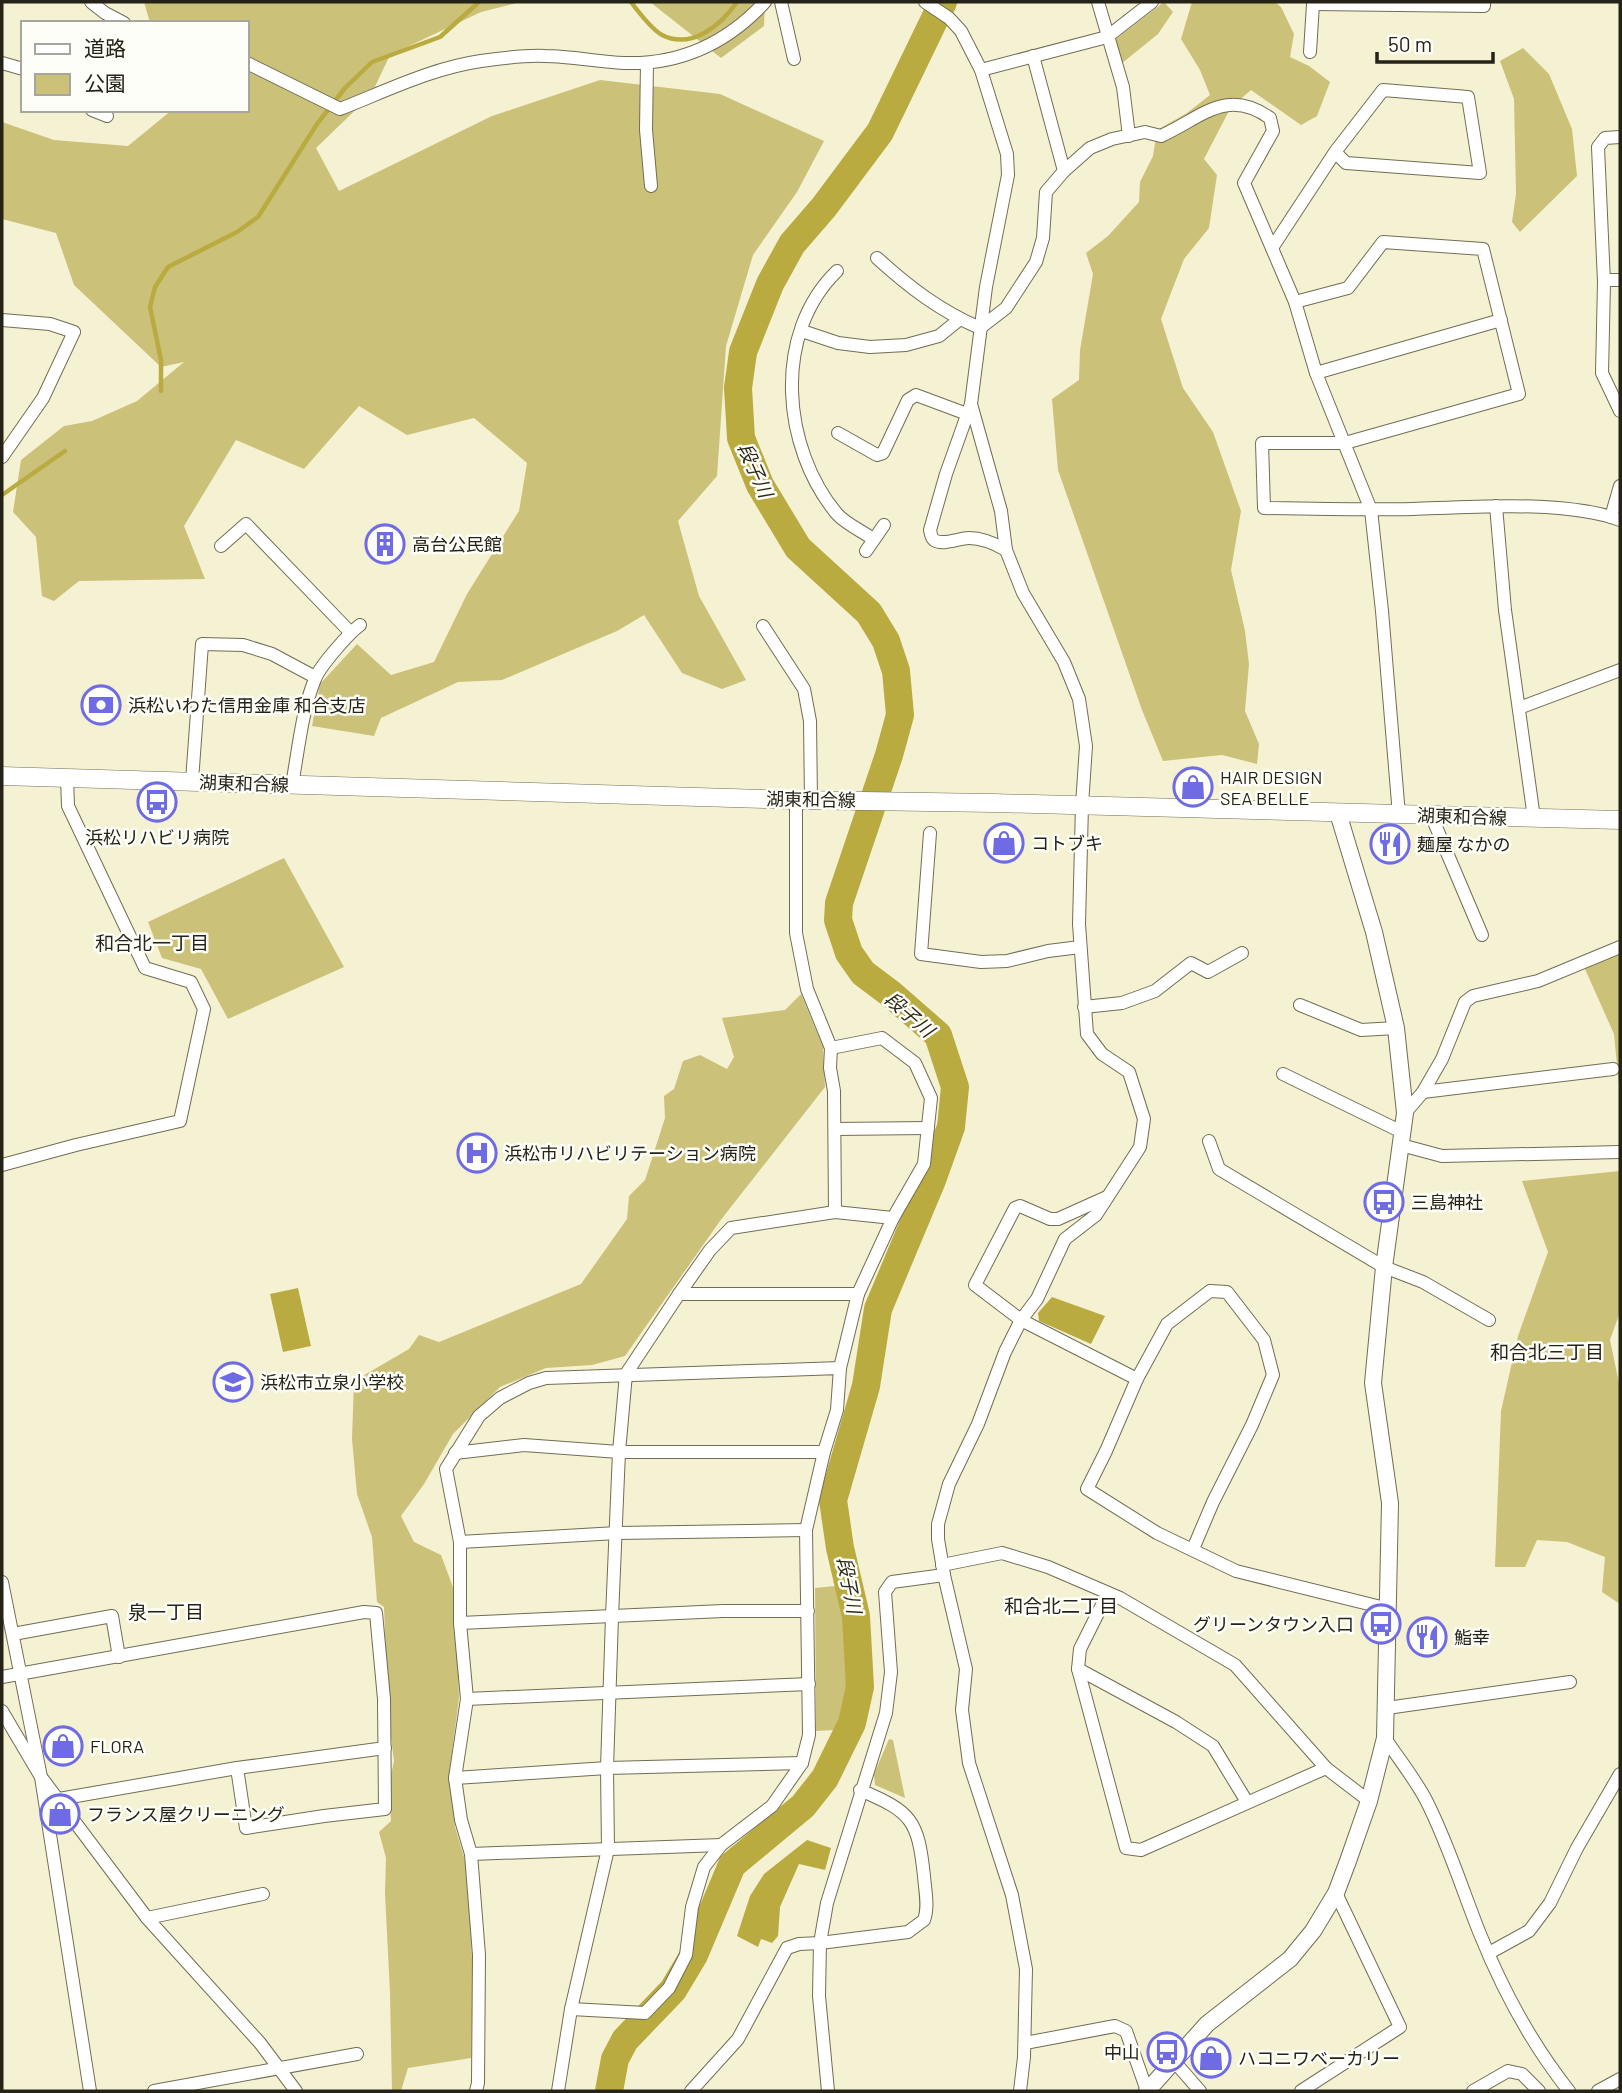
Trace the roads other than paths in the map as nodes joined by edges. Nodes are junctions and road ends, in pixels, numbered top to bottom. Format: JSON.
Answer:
{"nodes":[{"id":1,"x":90,"y":2,"type":"edge"},
{"id":2,"x":765,"y":2,"type":"edge"},
{"id":3,"x":781,"y":2,"type":"edge"},
{"id":4,"x":925,"y":2,"type":"edge"},
{"id":5,"x":1098,"y":2,"type":"edge"},
{"id":6,"x":1152,"y":2,"type":"edge"},
{"id":7,"x":1484,"y":2,"type":"edge"},
{"id":8,"x":1313,"y":3,"type":"edge"},
{"id":9,"x":120,"y":21,"type":"edge"},
{"id":10,"x":1107,"y":37,"type":"junction"},
{"id":11,"x":1310,"y":51,"type":"dead end"},
{"id":12,"x":1033,"y":56,"type":"junction"},
{"id":13,"x":794,"y":59,"type":"dead end"},
{"id":14,"x":2,"y":63,"type":"edge"},
{"id":15,"x":248,"y":63,"type":"edge"},
{"id":16,"x":648,"y":63,"type":"junction"},
{"id":17,"x":21,"y":68,"type":"edge"},
{"id":18,"x":981,"y":70,"type":"junction"},
{"id":19,"x":97,"y":112,"type":"edge"},
{"id":20,"x":107,"y":116,"type":"dead end"},
{"id":21,"x":1129,"y":136,"type":"junction"},
{"id":22,"x":1620,"y":137,"type":"edge"},
{"id":23,"x":1335,"y":152,"type":"junction"},
{"id":24,"x":1064,"y":171,"type":"junction"},
{"id":25,"x":652,"y":186,"type":"dead end"},
{"id":26,"x":1272,"y":248,"type":"junction"},
{"id":27,"x":877,"y":258,"type":"dead end"},
{"id":28,"x":837,"y":271,"type":"dead end"},
{"id":29,"x":1604,"y":280,"type":"junction"},
{"id":30,"x":1620,"y":280,"type":"edge"},
{"id":31,"x":1295,"y":302,"type":"junction"},
{"id":32,"x":960,"y":319,"type":"junction"},
{"id":33,"x":2,"y":320,"type":"edge"},
{"id":34,"x":1501,"y":320,"type":"junction"},
{"id":35,"x":981,"y":328,"type":"junction"},
{"id":36,"x":802,"y":331,"type":"junction"},
{"id":37,"x":1316,"y":373,"type":"junction"},
{"id":38,"x":969,"y":409,"type":"junction"},
{"id":39,"x":1620,"y":411,"type":"edge"},
{"id":40,"x":838,"y":433,"type":"dead end"},
{"id":41,"x":1345,"y":443,"type":"junction"},
{"id":42,"x":2,"y":457,"type":"edge"},
{"id":43,"x":1620,"y":486,"type":"edge"},
{"id":44,"x":1496,"y":506,"type":"junction"},
{"id":45,"x":1371,"y":510,"type":"junction"},
{"id":46,"x":1615,"y":519,"type":"edge"},
{"id":47,"x":884,"y":525,"type":"dead end"},
{"id":48,"x":873,"y":538,"type":"junction"},
{"id":49,"x":221,"y":546,"type":"dead end"},
{"id":50,"x":1006,"y":550,"type":"junction"},
{"id":51,"x":866,"y":551,"type":"dead end"},
{"id":52,"x":763,"y":626,"type":"dead end"},
{"id":53,"x":1620,"y":670,"type":"edge"},
{"id":54,"x":315,"y":677,"type":"junction"},
{"id":55,"x":1519,"y":708,"type":"junction"},
{"id":56,"x":2,"y":776,"type":"edge"},
{"id":57,"x":67,"y":778,"type":"junction"},
{"id":58,"x":192,"y":781,"type":"junction"},
{"id":59,"x":292,"y":785,"type":"junction"},
{"id":60,"x":804,"y":800,"type":"junction"},
{"id":61,"x":1082,"y":805,"type":"junction"},
{"id":62,"x":1338,"y":813,"type":"junction"},
{"id":63,"x":1399,"y":814,"type":"junction"},
{"id":64,"x":1431,"y":815,"type":"junction"},
{"id":65,"x":1534,"y":818,"type":"junction"},
{"id":66,"x":1620,"y":820,"type":"edge"},
{"id":67,"x":930,"y":833,"type":"dead end"},
{"id":68,"x":1482,"y":936,"type":"dead end"},
{"id":69,"x":1080,"y":947,"type":"junction"},
{"id":70,"x":1620,"y":947,"type":"edge"},
{"id":71,"x":1242,"y":953,"type":"dead end"},
{"id":72,"x":1300,"y":1005,"type":"dead end"},
{"id":73,"x":1084,"y":1007,"type":"junction"},
{"id":74,"x":1396,"y":1028,"type":"junction"},
{"id":75,"x":831,"y":1048,"type":"junction"},
{"id":76,"x":1613,"y":1069,"type":"dead end"},
{"id":77,"x":1283,"y":1074,"type":"dead end"},
{"id":78,"x":1423,"y":1092,"type":"junction"},
{"id":79,"x":1405,"y":1114,"type":"junction"},
{"id":80,"x":928,"y":1128,"type":"junction"},
{"id":81,"x":835,"y":1129,"type":"junction"},
{"id":82,"x":1402,"y":1138,"type":"junction"},
{"id":83,"x":1209,"y":1141,"type":"dead end"},
{"id":84,"x":1620,"y":1152,"type":"edge"},
{"id":85,"x":2,"y":1165,"type":"edge"},
{"id":86,"x":1107,"y":1197,"type":"junction"},
{"id":87,"x":835,"y":1212,"type":"junction"},
{"id":88,"x":893,"y":1218,"type":"junction"},
{"id":89,"x":1384,"y":1267,"type":"junction"},
{"id":90,"x":679,"y":1294,"type":"junction"},
{"id":91,"x":858,"y":1294,"type":"junction"},
{"id":92,"x":1021,"y":1320,"type":"junction"},
{"id":93,"x":1489,"y":1320,"type":"dead end"},
{"id":94,"x":840,"y":1368,"type":"junction"},
{"id":95,"x":626,"y":1374,"type":"junction"},
{"id":96,"x":1137,"y":1379,"type":"junction"},
{"id":97,"x":619,"y":1452,"type":"junction"},
{"id":98,"x":824,"y":1452,"type":"junction"},
{"id":99,"x":455,"y":1453,"type":"junction"},
{"id":100,"x":806,"y":1530,"type":"junction"},
{"id":101,"x":617,"y":1533,"type":"junction"},
{"id":102,"x":460,"y":1542,"type":"junction"},
{"id":103,"x":1193,"y":1549,"type":"junction"},
{"id":104,"x":943,"y":1570,"type":"junction"},
{"id":105,"x":2,"y":1582,"type":"edge"},
{"id":106,"x":1108,"y":1593,"type":"junction"},
{"id":107,"x":1389,"y":1609,"type":"junction"},
{"id":108,"x":808,"y":1611,"type":"junction"},
{"id":109,"x":612,"y":1617,"type":"junction"},
{"id":110,"x":460,"y":1623,"type":"junction"},
{"id":111,"x":13,"y":1634,"type":"junction"},
{"id":112,"x":119,"y":1657,"type":"junction"},
{"id":113,"x":1078,"y":1669,"type":"junction"},
{"id":114,"x":21,"y":1674,"type":"junction"},
{"id":115,"x":2,"y":1677,"type":"edge"},
{"id":116,"x":1570,"y":1682,"type":"dead end"},
{"id":117,"x":808,"y":1684,"type":"junction"},
{"id":118,"x":611,"y":1693,"type":"junction"},
{"id":119,"x":467,"y":1699,"type":"junction"},
{"id":120,"x":1387,"y":1708,"type":"junction"},
{"id":121,"x":2,"y":1711,"type":"edge"},
{"id":122,"x":1385,"y":1738,"type":"junction"},
{"id":123,"x":385,"y":1748,"type":"junction"},
{"id":124,"x":802,"y":1763,"type":"junction"},
{"id":125,"x":237,"y":1768,"type":"junction"},
{"id":126,"x":607,"y":1768,"type":"junction"},
{"id":127,"x":1326,"y":1768,"type":"junction"},
{"id":128,"x":1620,"y":1774,"type":"edge"},
{"id":129,"x":41,"y":1777,"type":"junction"},
{"id":130,"x":455,"y":1778,"type":"junction"},
{"id":131,"x":860,"y":1790,"type":"junction"},
{"id":132,"x":59,"y":1799,"type":"junction"},
{"id":133,"x":1370,"y":1801,"type":"junction"},
{"id":134,"x":1247,"y":1802,"type":"junction"},
{"id":135,"x":721,"y":1845,"type":"junction"},
{"id":136,"x":608,"y":1849,"type":"junction"},
{"id":137,"x":471,"y":1854,"type":"junction"},
{"id":138,"x":1336,"y":1893,"type":"junction"},
{"id":139,"x":263,"y":1894,"type":"dead end"},
{"id":140,"x":147,"y":1918,"type":"junction"},
{"id":141,"x":820,"y":1944,"type":"junction"},
{"id":142,"x":1489,"y":1953,"type":"junction"},
{"id":143,"x":571,"y":2009,"type":"junction"},
{"id":144,"x":1025,"y":2043,"type":"junction"},
{"id":145,"x":357,"y":2054,"type":"dead end"},
{"id":146,"x":1173,"y":2060,"type":"junction"},
{"id":147,"x":279,"y":2070,"type":"junction"},
{"id":148,"x":1620,"y":2079,"type":"edge"},
{"id":149,"x":90,"y":2091,"type":"edge"},
{"id":150,"x":154,"y":2091,"type":"edge"},
{"id":151,"x":296,"y":2091,"type":"edge"},
{"id":152,"x":476,"y":2091,"type":"edge"},
{"id":153,"x":558,"y":2091,"type":"edge"},
{"id":154,"x":691,"y":2091,"type":"edge"},
{"id":155,"x":828,"y":2091,"type":"edge"},
{"id":156,"x":1020,"y":2091,"type":"edge"},
{"id":157,"x":1147,"y":2091,"type":"edge"},
{"id":158,"x":1200,"y":2091,"type":"edge"},
{"id":159,"x":1301,"y":2091,"type":"edge"},
{"id":160,"x":1472,"y":2091,"type":"edge"},
{"id":161,"x":1539,"y":2091,"type":"edge"},
{"id":162,"x":1569,"y":2091,"type":"edge"},
{"id":163,"x":1598,"y":2091,"type":"edge"}],
"edges":[{"from":1,"to":9,"type":"street"},
{"from":2,"to":16,"type":"street"},
{"from":3,"to":13,"type":"street"},
{"from":4,"to":18,"type":"street"},
{"from":5,"to":10,"type":"street"},
{"from":6,"to":10,"type":"street"},
{"from":7,"to":8,"type":"street"},
{"from":8,"to":11,"type":"street"},
{"from":10,"to":12,"type":"street"},
{"from":10,"to":21,"type":"street"},
{"from":12,"to":18,"type":"street"},
{"from":12,"to":24,"type":"street"},
{"from":14,"to":17,"type":"street"},
{"from":15,"to":16,"type":"street"},
{"from":16,"to":25,"type":"street"},
{"from":18,"to":35,"type":"street"},
{"from":19,"to":20,"type":"street"},
{"from":21,"to":24,"type":"street"},
{"from":21,"to":26,"type":"street"},
{"from":22,"to":29,"type":"street"},
{"from":23,"to":23,"type":"street"},
{"from":23,"to":26,"type":"street"},
{"from":24,"to":35,"type":"street"},
{"from":26,"to":31,"type":"street"},
{"from":27,"to":32,"type":"street"},
{"from":28,"to":36,"type":"street"},
{"from":29,"to":30,"type":"street"},
{"from":29,"to":39,"type":"street"},
{"from":31,"to":34,"type":"street"},
{"from":31,"to":37,"type":"street"},
{"from":32,"to":35,"type":"street"},
{"from":32,"to":36,"type":"street"},
{"from":33,"to":42,"type":"street"},
{"from":34,"to":37,"type":"street"},
{"from":34,"to":41,"type":"street"},
{"from":35,"to":38,"type":"street"},
{"from":36,"to":48,"type":"street"},
{"from":37,"to":41,"type":"street"},
{"from":38,"to":40,"type":"street"},
{"from":38,"to":50,"type":"street"},
{"from":38,"to":50,"type":"street"},
{"from":41,"to":45,"type":"street"},
{"from":41,"to":45,"type":"street"},
{"from":43,"to":46,"type":"street"},
{"from":44,"to":45,"type":"street"},
{"from":44,"to":46,"type":"street"},
{"from":44,"to":55,"type":"street"},
{"from":45,"to":63,"type":"street"},
{"from":47,"to":48,"type":"street"},
{"from":48,"to":51,"type":"street"},
{"from":49,"to":54,"type":"street"},
{"from":50,"to":61,"type":"street"},
{"from":52,"to":60,"type":"street"},
{"from":53,"to":55,"type":"street"},
{"from":54,"to":58,"type":"street"},
{"from":54,"to":59,"type":"street"},
{"from":55,"to":65,"type":"street"},
{"from":56,"to":57,"type":"main road","name":"湖東和合線"},
{"from":57,"to":58,"type":"main road","name":"湖東和合線"},
{"from":57,"to":85,"type":"street"},
{"from":58,"to":59,"type":"main road","name":"湖東和合線"},
{"from":59,"to":60,"type":"main road","name":"湖東和合線"},
{"from":60,"to":61,"type":"main road","name":"湖東和合線"},
{"from":60,"to":75,"type":"street"},
{"from":61,"to":62,"type":"main road","name":"湖東和合線"},
{"from":61,"to":69,"type":"street"},
{"from":62,"to":63,"type":"main road","name":"湖東和合線"},
{"from":62,"to":74,"type":"street"},
{"from":63,"to":64,"type":"main road","name":"湖東和合線"},
{"from":64,"to":65,"type":"main road","name":"湖東和合線"},
{"from":64,"to":68,"type":"street"},
{"from":65,"to":66,"type":"main road","name":"湖東和合線"},
{"from":67,"to":69,"type":"street"},
{"from":69,"to":73,"type":"street"},
{"from":70,"to":78,"type":"street"},
{"from":71,"to":73,"type":"street"},
{"from":72,"to":74,"type":"street"},
{"from":73,"to":86,"type":"street"},
{"from":74,"to":79,"type":"street"},
{"from":75,"to":80,"type":"street"},
{"from":75,"to":81,"type":"street"},
{"from":76,"to":78,"type":"street"},
{"from":77,"to":82,"type":"street"},
{"from":78,"to":79,"type":"street"},
{"from":79,"to":82,"type":"street"},
{"from":80,"to":81,"type":"street"},
{"from":80,"to":88,"type":"street"},
{"from":81,"to":87,"type":"street"},
{"from":82,"to":84,"type":"street"},
{"from":82,"to":89,"type":"street"},
{"from":83,"to":89,"type":"street"},
{"from":86,"to":92,"type":"street"},
{"from":86,"to":92,"type":"street"},
{"from":87,"to":88,"type":"street"},
{"from":87,"to":90,"type":"street"},
{"from":88,"to":91,"type":"street"},
{"from":89,"to":93,"type":"street"},
{"from":89,"to":107,"type":"street"},
{"from":90,"to":91,"type":"street"},
{"from":90,"to":95,"type":"street"},
{"from":91,"to":94,"type":"street"},
{"from":92,"to":96,"type":"street"},
{"from":92,"to":104,"type":"street"},
{"from":94,"to":95,"type":"street"},
{"from":94,"to":98,"type":"street"},
{"from":95,"to":97,"type":"street"},
{"from":95,"to":99,"type":"street"},
{"from":96,"to":103,"type":"street"},
{"from":96,"to":103,"type":"street"},
{"from":97,"to":98,"type":"street"},
{"from":97,"to":99,"type":"street"},
{"from":97,"to":101,"type":"street"},
{"from":98,"to":100,"type":"street"},
{"from":99,"to":102,"type":"street"},
{"from":100,"to":101,"type":"street"},
{"from":100,"to":108,"type":"street"},
{"from":101,"to":102,"type":"street"},
{"from":101,"to":109,"type":"street"},
{"from":102,"to":110,"type":"street"},
{"from":103,"to":107,"type":"street"},
{"from":104,"to":106,"type":"street"},
{"from":104,"to":131,"type":"street"},
{"from":104,"to":144,"type":"street"},
{"from":105,"to":111,"type":"street"},
{"from":106,"to":113,"type":"street"},
{"from":106,"to":127,"type":"street"},
{"from":107,"to":120,"type":"street"},
{"from":108,"to":109,"type":"street"},
{"from":108,"to":117,"type":"street"},
{"from":109,"to":110,"type":"street"},
{"from":109,"to":118,"type":"street"},
{"from":110,"to":119,"type":"street"},
{"from":111,"to":112,"type":"street"},
{"from":111,"to":114,"type":"street"},
{"from":112,"to":114,"type":"street"},
{"from":112,"to":123,"type":"street"},
{"from":113,"to":134,"type":"street"},
{"from":113,"to":134,"type":"street"},
{"from":114,"to":115,"type":"street"},
{"from":114,"to":129,"type":"street"},
{"from":116,"to":120,"type":"street"},
{"from":117,"to":118,"type":"street"},
{"from":117,"to":124,"type":"street"},
{"from":118,"to":119,"type":"street"},
{"from":118,"to":126,"type":"street"},
{"from":119,"to":130,"type":"street"},
{"from":120,"to":122,"type":"street"},
{"from":121,"to":129,"type":"street"},
{"from":122,"to":133,"type":"street"},
{"from":122,"to":142,"type":"street"},
{"from":123,"to":125,"type":"street"},
{"from":123,"to":125,"type":"street"},
{"from":124,"to":126,"type":"street"},
{"from":124,"to":135,"type":"street"},
{"from":125,"to":132,"type":"street"},
{"from":126,"to":130,"type":"street"},
{"from":126,"to":136,"type":"street"},
{"from":127,"to":133,"type":"street"},
{"from":127,"to":134,"type":"street"},
{"from":128,"to":142,"type":"street"},
{"from":129,"to":132,"type":"street"},
{"from":129,"to":149,"type":"street"},
{"from":130,"to":137,"type":"street"},
{"from":131,"to":141,"type":"street"},
{"from":131,"to":141,"type":"street"},
{"from":132,"to":140,"type":"street"},
{"from":133,"to":138,"type":"street"},
{"from":135,"to":136,"type":"street"},
{"from":135,"to":143,"type":"street"},
{"from":136,"to":137,"type":"street"},
{"from":136,"to":143,"type":"street"},
{"from":137,"to":152,"type":"street"},
{"from":138,"to":146,"type":"street"},
{"from":138,"to":159,"type":"street"},
{"from":139,"to":140,"type":"street"},
{"from":140,"to":147,"type":"street"},
{"from":141,"to":154,"type":"street"},
{"from":141,"to":155,"type":"street"},
{"from":142,"to":162,"type":"street"},
{"from":143,"to":153,"type":"street"},
{"from":144,"to":156,"type":"street"},
{"from":144,"to":157,"type":"street"},
{"from":145,"to":147,"type":"street"},
{"from":146,"to":157,"type":"street"},
{"from":146,"to":158,"type":"street"},
{"from":147,"to":150,"type":"street"},
{"from":147,"to":151,"type":"street"},
{"from":148,"to":163,"type":"street"},
{"from":160,"to":161,"type":"street"}]}
